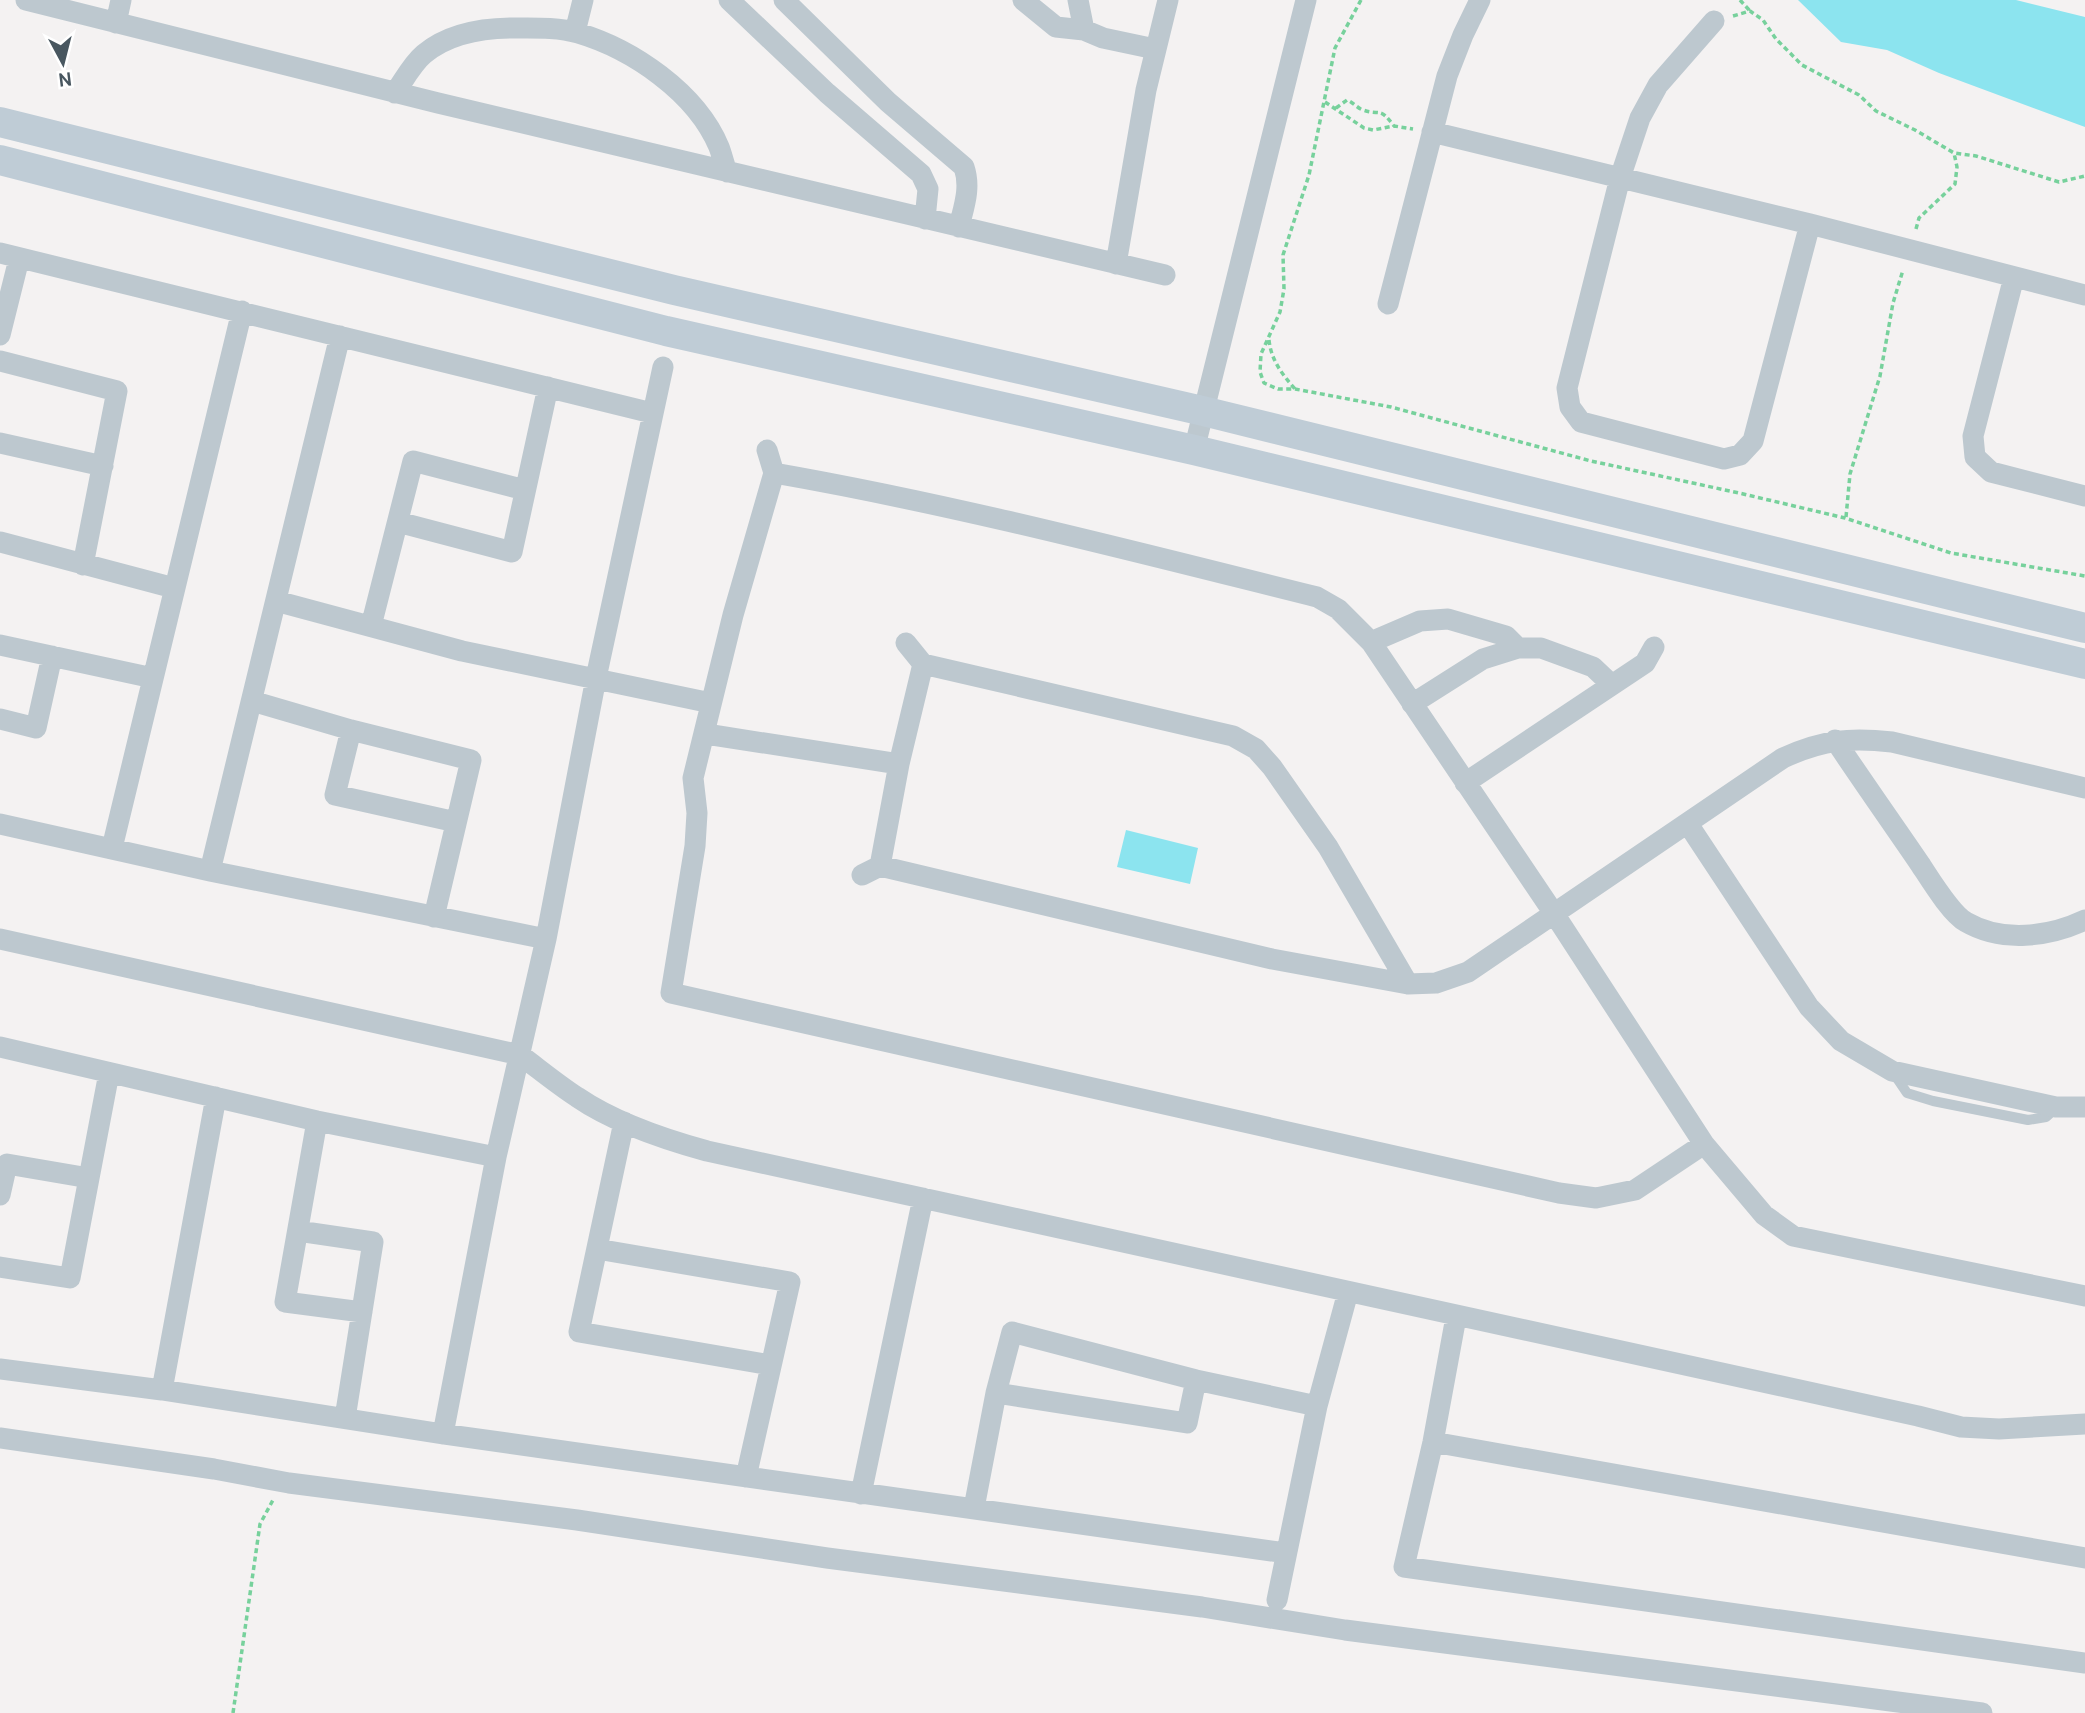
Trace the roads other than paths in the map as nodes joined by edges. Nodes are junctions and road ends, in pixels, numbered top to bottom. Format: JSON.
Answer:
{"nodes":[{"id":1,"x":26,"y":0,"type":"edge"},
{"id":2,"x":121,"y":0,"type":"edge"},
{"id":3,"x":583,"y":0,"type":"edge"},
{"id":4,"x":729,"y":0,"type":"edge"},
{"id":5,"x":784,"y":0,"type":"edge"},
{"id":6,"x":1023,"y":0,"type":"edge"},
{"id":7,"x":1078,"y":0,"type":"edge"},
{"id":8,"x":1168,"y":0,"type":"edge"},
{"id":9,"x":1306,"y":0,"type":"edge"},
{"id":10,"x":1480,"y":0,"type":"edge"},
{"id":11,"x":1714,"y":21,"type":"road end"},
{"id":12,"x":116,"y":23,"type":"junction"},
{"id":13,"x":1084,"y":30,"type":"junction"},
{"id":14,"x":575,"y":32,"type":"junction"},
{"id":15,"x":1154,"y":49,"type":"junction"},
{"id":16,"x":395,"y":93,"type":"junction"},
{"id":17,"x":0,"y":122,"type":"edge"},
{"id":18,"x":1433,"y":132,"type":"junction"},
{"id":19,"x":0,"y":160,"type":"edge"},
{"id":20,"x":727,"y":172,"type":"junction"},
{"id":21,"x":1620,"y":178,"type":"junction"},
{"id":22,"x":925,"y":219,"type":"junction"},
{"id":23,"x":1810,"y":224,"type":"junction"},
{"id":24,"x":959,"y":227,"type":"junction"},
{"id":25,"x":9,"y":256,"type":"edge"},
{"id":26,"x":1116,"y":264,"type":"junction"},
{"id":27,"x":1166,"y":275,"type":"dead end"},
{"id":28,"x":2014,"y":277,"type":"junction"},
{"id":29,"x":2085,"y":295,"type":"edge"},
{"id":30,"x":1388,"y":304,"type":"dead end"},
{"id":31,"x":242,"y":311,"type":"junction"},
{"id":32,"x":0,"y":335,"type":"edge"},
{"id":33,"x":340,"y":336,"type":"junction"},
{"id":34,"x":0,"y":361,"type":"edge"},
{"id":35,"x":663,"y":367,"type":"dead end"},
{"id":36,"x":548,"y":387,"type":"junction"},
{"id":37,"x":1203,"y":411,"type":"junction"},
{"id":38,"x":652,"y":413,"type":"junction"},
{"id":39,"x":0,"y":443,"type":"edge"},
{"id":40,"x":767,"y":450,"type":"dead end"},
{"id":41,"x":1194,"y":450,"type":"junction"},
{"id":42,"x":103,"y":466,"type":"junction"},
{"id":43,"x":774,"y":473,"type":"junction"},
{"id":44,"x":525,"y":490,"type":"junction"},
{"id":45,"x":2085,"y":496,"type":"edge"},
{"id":46,"x":398,"y":522,"type":"junction"},
{"id":47,"x":0,"y":542,"type":"edge"},
{"id":48,"x":83,"y":565,"type":"junction"},
{"id":49,"x":174,"y":588,"type":"junction"},
{"id":50,"x":276,"y":601,"type":"junction"},
{"id":51,"x":371,"y":626,"type":"junction"},
{"id":52,"x":2085,"y":628,"type":"edge"},
{"id":53,"x":1371,"y":642,"type":"junction"},
{"id":54,"x":906,"y":643,"type":"dead end"},
{"id":55,"x":0,"y":645,"type":"edge"},
{"id":56,"x":1654,"y":647,"type":"dead end"},
{"id":57,"x":1518,"y":648,"type":"junction"},
{"id":58,"x":52,"y":656,"type":"junction"},
{"id":59,"x":923,"y":664,"type":"junction"},
{"id":60,"x":2085,"y":664,"type":"edge"},
{"id":61,"x":153,"y":678,"type":"junction"},
{"id":62,"x":596,"y":678,"type":"junction"},
{"id":63,"x":1612,"y":685,"type":"junction"},
{"id":64,"x":252,"y":701,"type":"junction"},
{"id":65,"x":711,"y":703,"type":"junction"},
{"id":66,"x":1412,"y":704,"type":"junction"},
{"id":67,"x":0,"y":719,"type":"edge"},
{"id":68,"x":351,"y":730,"type":"junction"},
{"id":69,"x":706,"y":734,"type":"junction"},
{"id":70,"x":1835,"y":740,"type":"junction"},
{"id":71,"x":899,"y":764,"type":"junction"},
{"id":72,"x":1465,"y":783,"type":"junction"},
{"id":73,"x":2085,"y":788,"type":"edge"},
{"id":74,"x":456,"y":822,"type":"junction"},
{"id":75,"x":0,"y":824,"type":"edge"},
{"id":76,"x":1688,"y":824,"type":"junction"},
{"id":77,"x":112,"y":848,"type":"junction"},
{"id":78,"x":211,"y":871,"type":"junction"},
{"id":79,"x":1555,"y":915,"type":"junction"},
{"id":80,"x":435,"y":917,"type":"junction"},
{"id":81,"x":2085,"y":920,"type":"edge"},
{"id":82,"x":0,"y":939,"type":"edge"},
{"id":83,"x":546,"y":939,"type":"junction"},
{"id":84,"x":1408,"y":984,"type":"junction"},
{"id":85,"x":0,"y":1047,"type":"edge"},
{"id":86,"x":520,"y":1055,"type":"junction"},
{"id":87,"x":109,"y":1073,"type":"junction"},
{"id":88,"x":216,"y":1097,"type":"junction"},
{"id":89,"x":2085,"y":1107,"type":"edge"},
{"id":90,"x":317,"y":1121,"type":"junction"},
{"id":91,"x":624,"y":1122,"type":"junction"},
{"id":92,"x":1704,"y":1144,"type":"junction"},
{"id":93,"x":496,"y":1157,"type":"junction"},
{"id":94,"x":89,"y":1178,"type":"junction"},
{"id":95,"x":0,"y":1195,"type":"edge"},
{"id":96,"x":923,"y":1198,"type":"junction"},
{"id":97,"x":298,"y":1231,"type":"junction"},
{"id":98,"x":597,"y":1249,"type":"junction"},
{"id":99,"x":0,"y":1268,"type":"edge"},
{"id":100,"x":1348,"y":1292,"type":"junction"},
{"id":101,"x":2085,"y":1297,"type":"edge"},
{"id":102,"x":362,"y":1312,"type":"junction"},
{"id":103,"x":1456,"y":1317,"type":"junction"},
{"id":104,"x":771,"y":1365,"type":"junction"},
{"id":105,"x":0,"y":1369,"type":"edge"},
{"id":106,"x":1196,"y":1380,"type":"junction"},
{"id":107,"x":162,"y":1390,"type":"junction"},
{"id":108,"x":996,"y":1393,"type":"junction"},
{"id":109,"x":1317,"y":1406,"type":"junction"},
{"id":110,"x":345,"y":1418,"type":"junction"},
{"id":111,"x":2085,"y":1424,"type":"edge"},
{"id":112,"x":443,"y":1434,"type":"junction"},
{"id":113,"x":0,"y":1438,"type":"edge"},
{"id":114,"x":1433,"y":1442,"type":"junction"},
{"id":115,"x":746,"y":1477,"type":"junction"},
{"id":116,"x":860,"y":1493,"type":"junction"},
{"id":117,"x":974,"y":1508,"type":"junction"},
{"id":118,"x":1286,"y":1553,"type":"junction"},
{"id":119,"x":2085,"y":1558,"type":"edge"},
{"id":120,"x":1277,"y":1600,"type":"dead end"},
{"id":121,"x":2085,"y":1663,"type":"edge"},
{"id":122,"x":1982,"y":1713,"type":"edge"}],
"edges":[{"from":1,"to":12,"type":"street"},
{"from":2,"to":12,"type":"street"},
{"from":3,"to":14,"type":"street"},
{"from":4,"to":22,"type":"street"},
{"from":5,"to":24,"type":"street"},
{"from":6,"to":13,"type":"street"},
{"from":7,"to":13,"type":"street"},
{"from":8,"to":15,"type":"street"},
{"from":9,"to":37,"type":"street"},
{"from":10,"to":18,"type":"street"},
{"from":11,"to":21,"type":"street"},
{"from":12,"to":16,"type":"street"},
{"from":13,"to":15,"type":"street"},
{"from":14,"to":16,"type":"street"},
{"from":14,"to":20,"type":"street"},
{"from":15,"to":26,"type":"street"},
{"from":16,"to":20,"type":"street"},
{"from":17,"to":37,"type":"street"},
{"from":18,"to":21,"type":"street"},
{"from":18,"to":30,"type":"street"},
{"from":19,"to":41,"type":"street"},
{"from":20,"to":22,"type":"street"},
{"from":21,"to":23,"type":"street"},
{"from":21,"to":23,"type":"street"},
{"from":22,"to":24,"type":"street"},
{"from":23,"to":28,"type":"street"},
{"from":24,"to":26,"type":"street"},
{"from":25,"to":31,"type":"street"},
{"from":25,"to":32,"type":"street"},
{"from":26,"to":27,"type":"street"},
{"from":28,"to":29,"type":"street"},
{"from":28,"to":45,"type":"street"},
{"from":31,"to":33,"type":"street"},
{"from":31,"to":49,"type":"street"},
{"from":33,"to":36,"type":"street"},
{"from":33,"to":50,"type":"street"},
{"from":34,"to":42,"type":"street"},
{"from":35,"to":38,"type":"street"},
{"from":36,"to":38,"type":"street"},
{"from":36,"to":44,"type":"street"},
{"from":37,"to":41,"type":"street"},
{"from":37,"to":52,"type":"street"},
{"from":38,"to":62,"type":"street"},
{"from":39,"to":42,"type":"street"},
{"from":40,"to":43,"type":"street"},
{"from":41,"to":60,"type":"street"},
{"from":42,"to":48,"type":"street"},
{"from":43,"to":53,"type":"street"},
{"from":43,"to":65,"type":"street"},
{"from":44,"to":46,"type":"street"},
{"from":44,"to":46,"type":"street"},
{"from":46,"to":51,"type":"street"},
{"from":47,"to":48,"type":"street"},
{"from":48,"to":49,"type":"street"},
{"from":49,"to":61,"type":"street"},
{"from":50,"to":51,"type":"street"},
{"from":50,"to":64,"type":"street"},
{"from":51,"to":62,"type":"street"},
{"from":53,"to":57,"type":"street"},
{"from":53,"to":66,"type":"street"},
{"from":54,"to":59,"type":"street"},
{"from":55,"to":58,"type":"street"},
{"from":56,"to":63,"type":"street"},
{"from":57,"to":63,"type":"street"},
{"from":57,"to":66,"type":"street"},
{"from":58,"to":61,"type":"street"},
{"from":58,"to":67,"type":"street"},
{"from":59,"to":71,"type":"street"},
{"from":59,"to":84,"type":"street"},
{"from":61,"to":77,"type":"street"},
{"from":62,"to":65,"type":"street"},
{"from":62,"to":83,"type":"street"},
{"from":63,"to":72,"type":"street"},
{"from":64,"to":68,"type":"street"},
{"from":64,"to":78,"type":"street"},
{"from":65,"to":69,"type":"street"},
{"from":66,"to":72,"type":"street"},
{"from":68,"to":74,"type":"street"},
{"from":68,"to":74,"type":"street"},
{"from":69,"to":71,"type":"street"},
{"from":69,"to":92,"type":"street"},
{"from":70,"to":73,"type":"street"},
{"from":70,"to":76,"type":"street"},
{"from":70,"to":81,"type":"street"},
{"from":71,"to":84,"type":"street"},
{"from":72,"to":79,"type":"street"},
{"from":74,"to":80,"type":"street"},
{"from":75,"to":77,"type":"street"},
{"from":76,"to":79,"type":"street"},
{"from":76,"to":89,"type":"street"},
{"from":77,"to":78,"type":"street"},
{"from":78,"to":80,"type":"street"},
{"from":79,"to":84,"type":"street"},
{"from":79,"to":92,"type":"street"},
{"from":80,"to":83,"type":"street"},
{"from":82,"to":86,"type":"street"},
{"from":83,"to":86,"type":"street"},
{"from":85,"to":87,"type":"street"},
{"from":86,"to":91,"type":"street"},
{"from":86,"to":93,"type":"street"},
{"from":87,"to":88,"type":"street"},
{"from":87,"to":94,"type":"street"},
{"from":88,"to":90,"type":"street"},
{"from":88,"to":107,"type":"street"},
{"from":90,"to":93,"type":"street"},
{"from":90,"to":97,"type":"street"},
{"from":91,"to":96,"type":"street"},
{"from":91,"to":98,"type":"street"},
{"from":92,"to":101,"type":"street"},
{"from":93,"to":112,"type":"street"},
{"from":94,"to":95,"type":"street"},
{"from":94,"to":99,"type":"street"},
{"from":96,"to":100,"type":"street"},
{"from":96,"to":116,"type":"street"},
{"from":97,"to":102,"type":"street"},
{"from":97,"to":102,"type":"street"},
{"from":98,"to":104,"type":"street"},
{"from":98,"to":104,"type":"street"},
{"from":100,"to":103,"type":"street"},
{"from":100,"to":109,"type":"street"},
{"from":102,"to":110,"type":"street"},
{"from":103,"to":111,"type":"street"},
{"from":103,"to":114,"type":"street"},
{"from":104,"to":115,"type":"street"},
{"from":105,"to":107,"type":"street"},
{"from":106,"to":108,"type":"street"},
{"from":106,"to":108,"type":"street"},
{"from":106,"to":109,"type":"street"},
{"from":107,"to":110,"type":"street"},
{"from":108,"to":117,"type":"street"},
{"from":109,"to":118,"type":"street"},
{"from":110,"to":112,"type":"street"},
{"from":112,"to":115,"type":"street"},
{"from":113,"to":122,"type":"street"},
{"from":114,"to":119,"type":"street"},
{"from":114,"to":121,"type":"street"},
{"from":115,"to":116,"type":"street"},
{"from":116,"to":117,"type":"street"},
{"from":117,"to":118,"type":"street"},
{"from":118,"to":120,"type":"street"}]}
